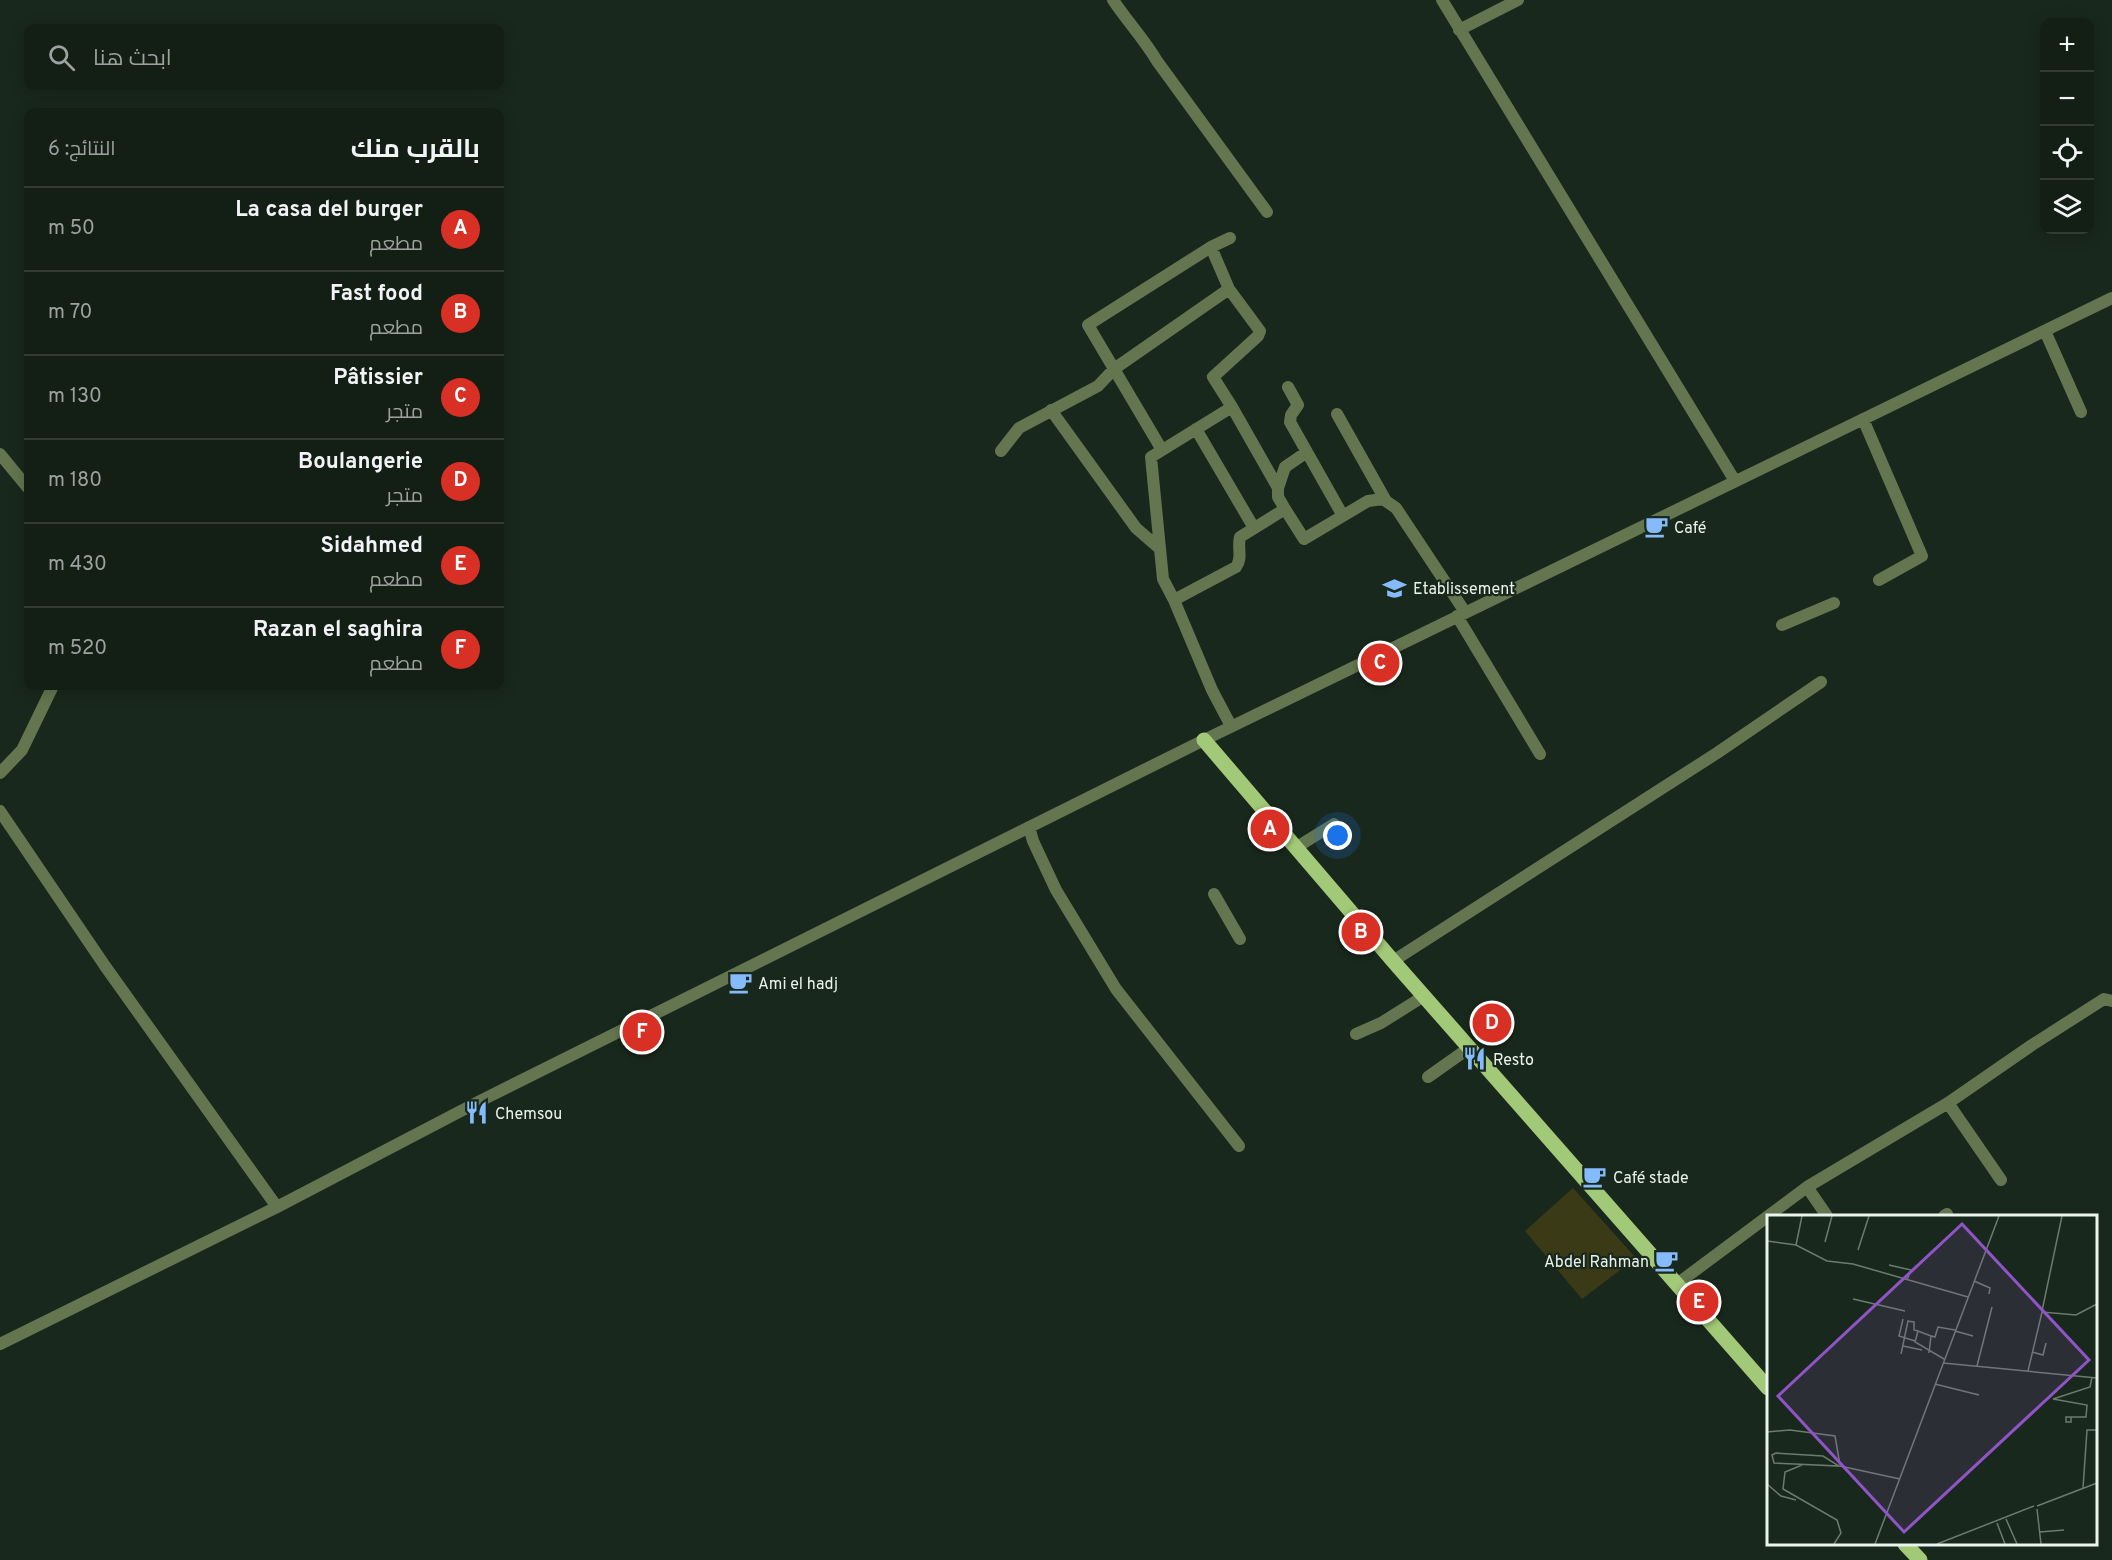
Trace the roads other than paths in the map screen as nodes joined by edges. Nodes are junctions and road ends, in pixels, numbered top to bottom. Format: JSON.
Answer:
{"nodes":[{"id":1,"x":1113,"y":0,"type":"edge"},
{"id":2,"x":1442,"y":0,"type":"edge"},
{"id":3,"x":1518,"y":0,"type":"edge"},
{"id":4,"x":1459,"y":30,"type":"junction"},
{"id":5,"x":1267,"y":212,"type":"dead end"},
{"id":6,"x":1230,"y":238,"type":"dead end"},
{"id":7,"x":1211,"y":247,"type":"junction"},
{"id":8,"x":1229,"y":289,"type":"junction"},
{"id":9,"x":2112,"y":298,"type":"edge"},
{"id":10,"x":2045,"y":331,"type":"junction"},
{"id":11,"x":1114,"y":369,"type":"junction"},
{"id":12,"x":1288,"y":387,"type":"dead end"},
{"id":13,"x":1232,"y":407,"type":"junction"},
{"id":14,"x":1051,"y":410,"type":"junction"},
{"id":15,"x":2081,"y":412,"type":"dead end"},
{"id":16,"x":1337,"y":414,"type":"dead end"},
{"id":17,"x":1863,"y":419,"type":"junction"},
{"id":18,"x":1196,"y":429,"type":"junction"},
{"id":19,"x":1162,"y":450,"type":"junction"},
{"id":20,"x":1001,"y":451,"type":"dead end"},
{"id":21,"x":1307,"y":452,"type":"junction"},
{"id":22,"x":0,"y":454,"type":"edge"},
{"id":23,"x":1735,"y":481,"type":"junction"},
{"id":24,"x":24,"y":483,"type":"edge"},
{"id":25,"x":1278,"y":489,"type":"junction"},
{"id":26,"x":1386,"y":501,"type":"junction"},
{"id":27,"x":1285,"y":509,"type":"junction"},
{"id":28,"x":1343,"y":516,"type":"junction"},
{"id":29,"x":1254,"y":528,"type":"junction"},
{"id":30,"x":1159,"y":548,"type":"junction"},
{"id":31,"x":1879,"y":580,"type":"dead end"},
{"id":32,"x":1174,"y":600,"type":"junction"},
{"id":33,"x":1834,"y":603,"type":"dead end"},
{"id":34,"x":1461,"y":614,"type":"junction"},
{"id":35,"x":1782,"y":625,"type":"dead end"},
{"id":36,"x":1821,"y":682,"type":"dead end"},
{"id":37,"x":51,"y":690,"type":"edge"},
{"id":38,"x":1231,"y":726,"type":"junction"},
{"id":39,"x":1204,"y":740,"type":"junction"},
{"id":40,"x":1540,"y":754,"type":"dead end"},
{"id":41,"x":0,"y":772,"type":"edge"},
{"id":42,"x":0,"y":811,"type":"edge"},
{"id":43,"x":1334,"y":824,"type":"dead end"},
{"id":44,"x":1029,"y":827,"type":"junction"},
{"id":45,"x":1297,"y":847,"type":"junction"},
{"id":46,"x":1214,"y":894,"type":"dead end"},
{"id":47,"x":1240,"y":939,"type":"dead end"},
{"id":48,"x":1393,"y":961,"type":"junction"},
{"id":49,"x":2112,"y":988,"type":"edge"},
{"id":50,"x":1424,"y":996,"type":"junction"},
{"id":51,"x":2108,"y":1000,"type":"edge"},
{"id":52,"x":1356,"y":1034,"type":"dead end"},
{"id":53,"x":1469,"y":1048,"type":"junction"},
{"id":54,"x":1428,"y":1077,"type":"dead end"},
{"id":55,"x":1948,"y":1103,"type":"junction"},
{"id":56,"x":1239,"y":1146,"type":"dead end"},
{"id":57,"x":2001,"y":1180,"type":"dead end"},
{"id":58,"x":1807,"y":1187,"type":"junction"},
{"id":59,"x":277,"y":1207,"type":"junction"},
{"id":60,"x":1769,"y":1215,"type":"edge"},
{"id":61,"x":1826,"y":1215,"type":"edge"},
{"id":62,"x":1767,"y":1217,"type":"edge"},
{"id":63,"x":1677,"y":1284,"type":"junction"},
{"id":64,"x":0,"y":1344,"type":"edge"},
{"id":65,"x":1767,"y":1387,"type":"edge"},
{"id":66,"x":1906,"y":1545,"type":"edge"},
{"id":67,"x":1920,"y":1560,"type":"edge"}],
"edges":[{"from":1,"to":5,"type":"street"},
{"from":2,"to":4,"type":"street"},
{"from":3,"to":4,"type":"street"},
{"from":4,"to":23,"type":"street"},
{"from":6,"to":7,"type":"street"},
{"from":7,"to":8,"type":"street"},
{"from":7,"to":11,"type":"street"},
{"from":8,"to":11,"type":"street"},
{"from":8,"to":13,"type":"street"},
{"from":9,"to":10,"type":"street"},
{"from":10,"to":15,"type":"street"},
{"from":10,"to":17,"type":"street"},
{"from":11,"to":14,"type":"street"},
{"from":11,"to":19,"type":"street"},
{"from":12,"to":21,"type":"street"},
{"from":13,"to":18,"type":"street"},
{"from":13,"to":25,"type":"street"},
{"from":14,"to":20,"type":"street"},
{"from":14,"to":30,"type":"street"},
{"from":16,"to":26,"type":"street"},
{"from":17,"to":23,"type":"street"},
{"from":17,"to":31,"type":"street"},
{"from":18,"to":19,"type":"street"},
{"from":18,"to":29,"type":"street"},
{"from":19,"to":30,"type":"street"},
{"from":21,"to":25,"type":"street"},
{"from":21,"to":28,"type":"street"},
{"from":22,"to":24,"type":"street"},
{"from":23,"to":34,"type":"street"},
{"from":25,"to":27,"type":"street"},
{"from":26,"to":28,"type":"street"},
{"from":26,"to":34,"type":"street"},
{"from":27,"to":28,"type":"street"},
{"from":27,"to":29,"type":"street"},
{"from":29,"to":32,"type":"street"},
{"from":30,"to":32,"type":"street"},
{"from":32,"to":38,"type":"street"},
{"from":33,"to":35,"type":"street"},
{"from":34,"to":38,"type":"street"},
{"from":34,"to":40,"type":"street"},
{"from":36,"to":48,"type":"street"},
{"from":37,"to":41,"type":"street"},
{"from":38,"to":39,"type":"street"},
{"from":39,"to":44,"type":"street"},
{"from":39,"to":45,"type":"main road"},
{"from":42,"to":59,"type":"street"},
{"from":43,"to":45,"type":"street"},
{"from":44,"to":56,"type":"street"},
{"from":44,"to":59,"type":"street"},
{"from":45,"to":48,"type":"main road"},
{"from":46,"to":47,"type":"street"},
{"from":48,"to":50,"type":"main road"},
{"from":49,"to":51,"type":"street"},
{"from":50,"to":52,"type":"street"},
{"from":50,"to":53,"type":"main road"},
{"from":51,"to":55,"type":"street"},
{"from":53,"to":54,"type":"street"},
{"from":53,"to":63,"type":"main road"},
{"from":55,"to":57,"type":"street"},
{"from":55,"to":58,"type":"street"},
{"from":58,"to":60,"type":"street"},
{"from":58,"to":61,"type":"street"},
{"from":59,"to":64,"type":"street"},
{"from":62,"to":63,"type":"street"},
{"from":63,"to":65,"type":"main road"},
{"from":66,"to":67,"type":"main road"}]}
